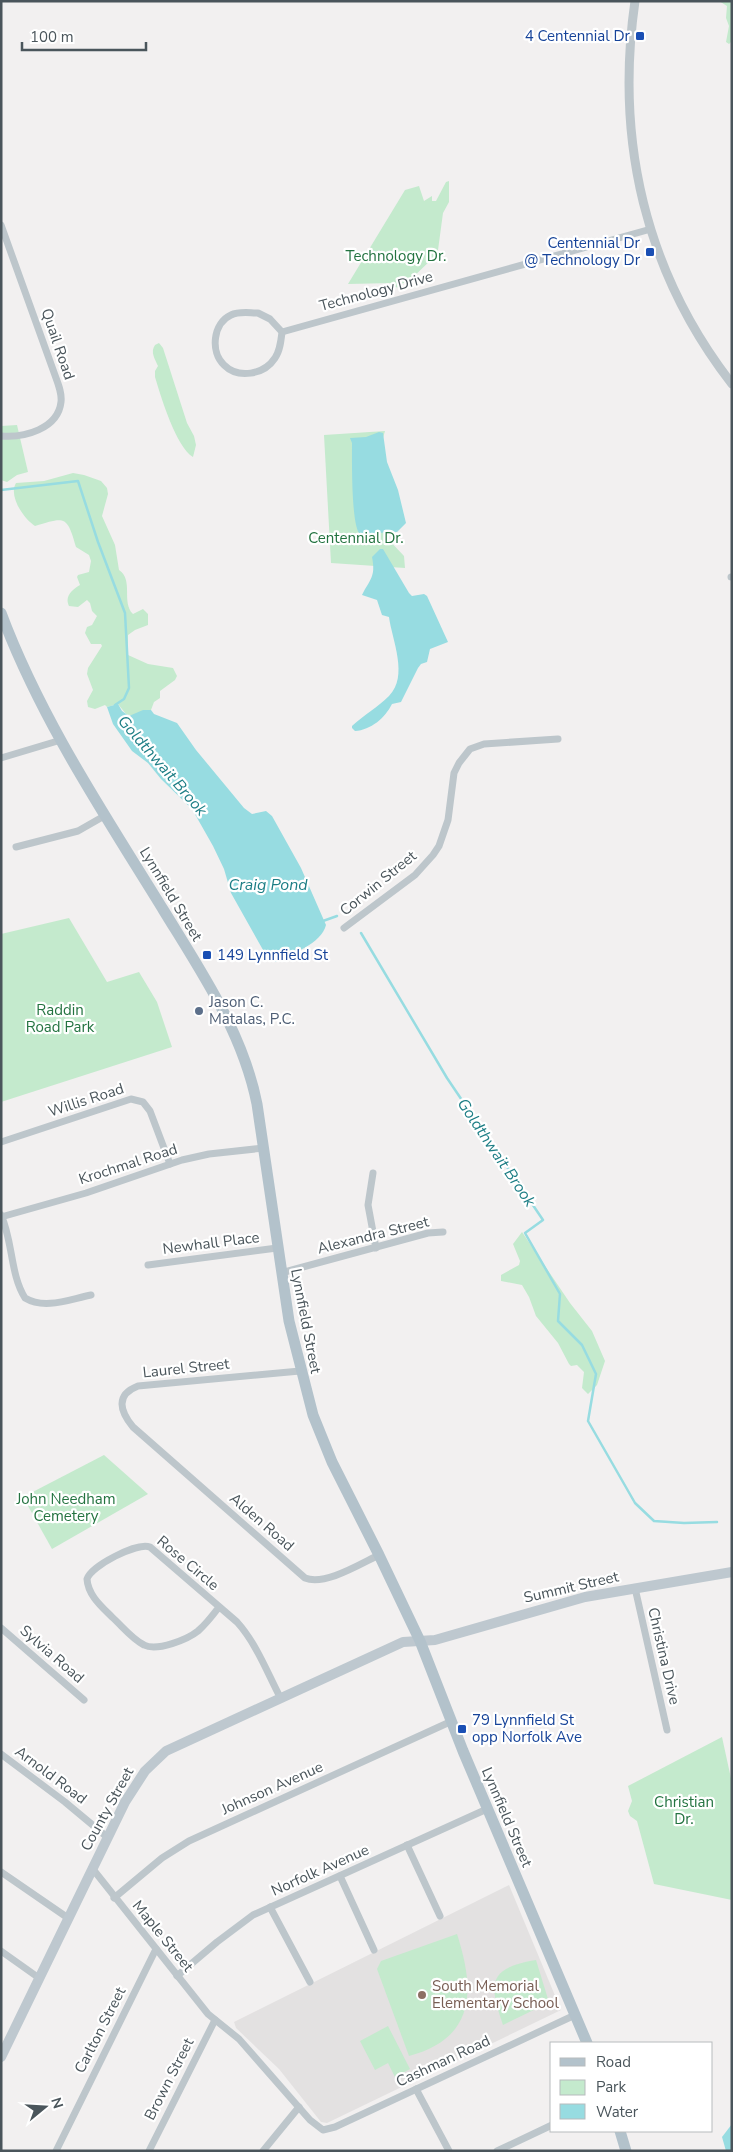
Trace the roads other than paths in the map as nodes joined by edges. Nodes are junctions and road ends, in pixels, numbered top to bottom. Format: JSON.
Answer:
{"nodes":[{"id":1,"x":635,"y":1,"type":"edge"},
{"id":2,"x":1,"y":225,"type":"edge"},
{"id":3,"x":651,"y":229,"type":"junction"},
{"id":4,"x":282,"y":332,"type":"junction"},
{"id":5,"x":732,"y":384,"type":"edge"},
{"id":6,"x":1,"y":436,"type":"edge"},
{"id":7,"x":1,"y":613,"type":"edge"},
{"id":8,"x":558,"y":739,"type":"dead end"},
{"id":9,"x":61,"y":740,"type":"junction"},
{"id":10,"x":1,"y":758,"type":"edge"},
{"id":11,"x":106,"y":815,"type":"junction"},
{"id":12,"x":16,"y":847,"type":"dead end"},
{"id":13,"x":344,"y":928,"type":"dead end"},
{"id":14,"x":1,"y":1142,"type":"edge"},
{"id":15,"x":264,"y":1148,"type":"junction"},
{"id":16,"x":170,"y":1164,"type":"junction"},
{"id":17,"x":373,"y":1173,"type":"dead end"},
{"id":18,"x":2,"y":1216,"type":"edge"},
{"id":19,"x":444,"y":1232,"type":"dead end"},
{"id":20,"x":277,"y":1248,"type":"junction"},
{"id":21,"x":376,"y":1248,"type":"junction"},
{"id":22,"x":148,"y":1265,"type":"dead end"},
{"id":23,"x":281,"y":1273,"type":"junction"},
{"id":24,"x":91,"y":1295,"type":"dead end"},
{"id":25,"x":300,"y":1371,"type":"junction"},
{"id":26,"x":141,"y":1434,"type":"joint"},
{"id":27,"x":379,"y":1555,"type":"junction"},
{"id":28,"x":732,"y":1572,"type":"edge"},
{"id":29,"x":635,"y":1588,"type":"junction"},
{"id":30,"x":219,"y":1608,"type":"junction"},
{"id":31,"x":1,"y":1628,"type":"edge"},
{"id":32,"x":420,"y":1641,"type":"junction"},
{"id":33,"x":280,"y":1697,"type":"junction"},
{"id":34,"x":84,"y":1700,"type":"dead end"},
{"id":35,"x":452,"y":1721,"type":"junction"},
{"id":36,"x":667,"y":1730,"type":"dead end"},
{"id":37,"x":1,"y":1754,"type":"edge"},
{"id":38,"x":487,"y":1809,"type":"junction"},
{"id":39,"x":108,"y":1837,"type":"junction"},
{"id":40,"x":407,"y":1846,"type":"junction"},
{"id":41,"x":92,"y":1868,"type":"junction"},
{"id":42,"x":1,"y":1872,"type":"edge"},
{"id":43,"x":340,"y":1876,"type":"junction"},
{"id":44,"x":114,"y":1898,"type":"junction"},
{"id":45,"x":270,"y":1907,"type":"junction"},
{"id":46,"x":440,"y":1916,"type":"dead end"},
{"id":47,"x":68,"y":1918,"type":"junction"},
{"id":48,"x":156,"y":1949,"type":"junction"},
{"id":49,"x":374,"y":1950,"type":"dead end"},
{"id":50,"x":1,"y":1951,"type":"edge"},
{"id":51,"x":177,"y":1976,"type":"junction"},
{"id":52,"x":39,"y":1978,"type":"junction"},
{"id":53,"x":310,"y":1982,"type":"dead end"},
{"id":54,"x":575,"y":2015,"type":"junction"},
{"id":55,"x":215,"y":2020,"type":"junction"},
{"id":56,"x":587,"y":2042,"type":"edge"},
{"id":57,"x":1,"y":2057,"type":"edge"},
{"id":58,"x":416,"y":2088,"type":"junction"},
{"id":59,"x":299,"y":2107,"type":"junction"},
{"id":60,"x":550,"y":2126,"type":"edge"},
{"id":61,"x":323,"y":2130,"type":"joint"},
{"id":62,"x":620,"y":2132,"type":"edge"},
{"id":63,"x":56,"y":2151,"type":"edge"},
{"id":64,"x":149,"y":2151,"type":"edge"},
{"id":65,"x":263,"y":2151,"type":"edge"},
{"id":66,"x":449,"y":2151,"type":"edge"},
{"id":67,"x":497,"y":2151,"type":"edge"},
{"id":68,"x":626,"y":2151,"type":"edge"}],
"edges":[{"from":1,"to":3,"type":"street"},
{"from":2,"to":6,"type":"street","name":"Quail Road"},
{"from":3,"to":4,"type":"street","name":"Technology Drive"},
{"from":3,"to":5,"type":"street"},
{"from":4,"to":4,"type":"street"},
{"from":7,"to":9,"type":"main road","name":"Lynnfield Street"},
{"from":8,"to":13,"type":"street","name":"Corwin Street"},
{"from":9,"to":10,"type":"street"},
{"from":9,"to":11,"type":"main road","name":"Lynnfield Street"},
{"from":11,"to":12,"type":"street"},
{"from":11,"to":15,"type":"main road","name":"Lynnfield Street"},
{"from":14,"to":16,"type":"street","name":"Willis Road"},
{"from":15,"to":16,"type":"street","name":"Krochmal Road"},
{"from":15,"to":20,"type":"main road","name":"Lynnfield Street"},
{"from":16,"to":18,"type":"street","name":"Krochmal Road"},
{"from":17,"to":21,"type":"street"},
{"from":18,"to":24,"type":"street"},
{"from":19,"to":21,"type":"street","name":"Alexandra Street"},
{"from":20,"to":22,"type":"street","name":"Newhall Place"},
{"from":20,"to":23,"type":"main road","name":"Lynnfield Street"},
{"from":21,"to":23,"type":"street","name":"Alexandra Street"},
{"from":23,"to":25,"type":"main road","name":"Lynnfield Street"},
{"from":25,"to":26,"type":"street","name":"Laurel Street"},
{"from":25,"to":27,"type":"main road","name":"Lynnfield Street"},
{"from":26,"to":27,"type":"street","name":"Alden Road"},
{"from":27,"to":32,"type":"main road","name":"Lynnfield Street"},
{"from":28,"to":29,"type":"main road","name":"Summit Street"},
{"from":29,"to":32,"type":"main road","name":"Summit Street"},
{"from":29,"to":36,"type":"street","name":"Christina Drive"},
{"from":30,"to":30,"type":"street","name":"Rose Circle"},
{"from":30,"to":33,"type":"street","name":"Rose Circle"},
{"from":31,"to":34,"type":"street","name":"Sylvia Road"},
{"from":32,"to":33,"type":"main road","name":"County Street"},
{"from":32,"to":35,"type":"main road","name":"Lynnfield Street"},
{"from":33,"to":39,"type":"main road","name":"County Street"},
{"from":35,"to":38,"type":"main road","name":"Lynnfield Street"},
{"from":35,"to":44,"type":"street","name":"Johnson Avenue"},
{"from":37,"to":39,"type":"street","name":"Arnold Road"},
{"from":38,"to":40,"type":"street","name":"Norfolk Avenue"},
{"from":38,"to":54,"type":"main road","name":"Lynnfield Street"},
{"from":39,"to":41,"type":"main road","name":"County Street"},
{"from":40,"to":43,"type":"street","name":"Norfolk Avenue"},
{"from":40,"to":46,"type":"street"},
{"from":41,"to":44,"type":"street","name":"Maple Street"},
{"from":41,"to":47,"type":"main road","name":"County Street"},
{"from":42,"to":47,"type":"street"},
{"from":43,"to":45,"type":"street","name":"Norfolk Avenue"},
{"from":43,"to":49,"type":"street"},
{"from":44,"to":48,"type":"street","name":"Maple Street"},
{"from":45,"to":51,"type":"street","name":"Norfolk Avenue"},
{"from":45,"to":53,"type":"street"},
{"from":47,"to":52,"type":"main road","name":"County Street"},
{"from":48,"to":51,"type":"street","name":"Maple Street"},
{"from":48,"to":63,"type":"street","name":"Carlton Street"},
{"from":50,"to":52,"type":"street"},
{"from":51,"to":55,"type":"street","name":"Maple Street"},
{"from":52,"to":57,"type":"main road","name":"County Street"},
{"from":54,"to":56,"type":"main road","name":"Lynnfield Street"},
{"from":54,"to":58,"type":"street","name":"Cashman Road"},
{"from":55,"to":59,"type":"street","name":"Maple Street"},
{"from":55,"to":64,"type":"street","name":"Brown Street"},
{"from":58,"to":61,"type":"street","name":"Cashman Road"},
{"from":58,"to":66,"type":"street"},
{"from":59,"to":61,"type":"street","name":"Maple Street"},
{"from":59,"to":65,"type":"street"},
{"from":60,"to":67,"type":"street"},
{"from":62,"to":68,"type":"main road"}]}
